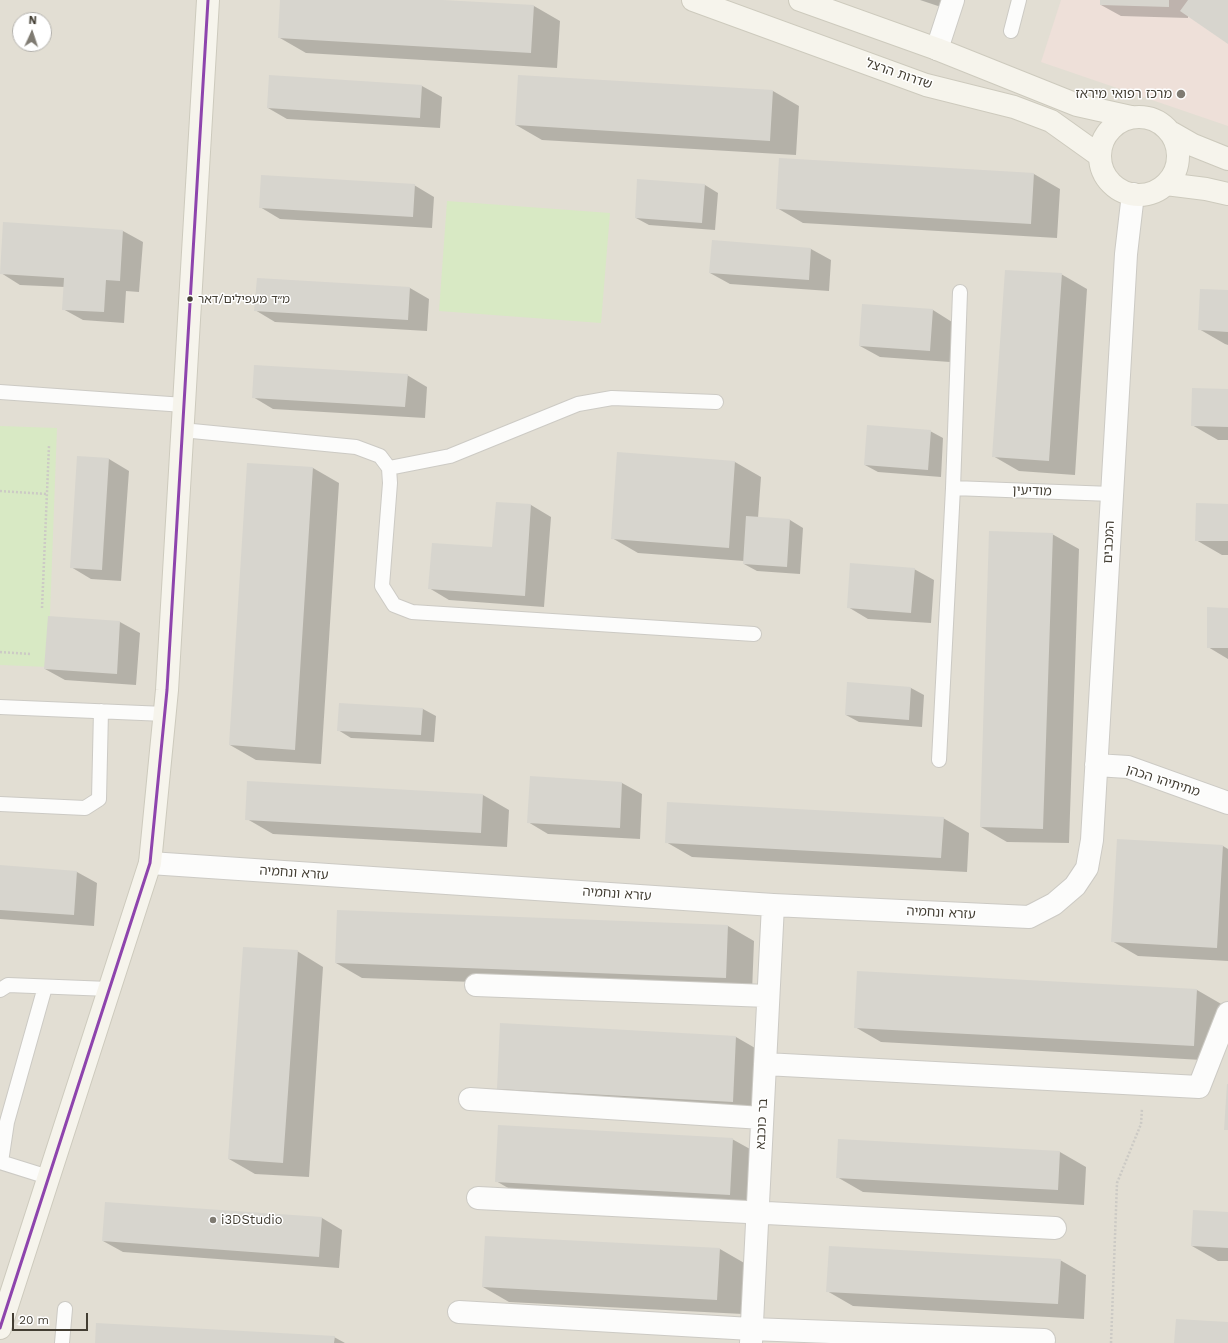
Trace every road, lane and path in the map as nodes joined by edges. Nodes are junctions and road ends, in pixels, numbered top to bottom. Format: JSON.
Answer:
{"nodes":[{"id":1,"x":208,"y":0,"type":"edge"},
{"id":2,"x":693,"y":0,"type":"edge"},
{"id":3,"x":800,"y":0,"type":"edge"},
{"id":4,"x":953,"y":0,"type":"edge"},
{"id":5,"x":1019,"y":0,"type":"edge"},
{"id":6,"x":1011,"y":32,"type":"dead end"},
{"id":7,"x":937,"y":49,"type":"junction"},
{"id":8,"x":1131,"y":117,"type":"junction"},
{"id":9,"x":1172,"y":133,"type":"junction"},
{"id":10,"x":1100,"y":156,"type":"junction"},
{"id":11,"x":1228,"y":159,"type":"edge"},
{"id":12,"x":1166,"y":184,"type":"junction"},
{"id":13,"x":1133,"y":194,"type":"junction"},
{"id":14,"x":1228,"y":194,"type":"edge"},
{"id":15,"x":960,"y":292,"type":"dead end"},
{"id":16,"x":0,"y":392,"type":"edge"},
{"id":17,"x":716,"y":402,"type":"dead end"},
{"id":18,"x":184,"y":405,"type":"junction"},
{"id":19,"x":182,"y":430,"type":"junction"},
{"id":20,"x":49,"y":446,"type":"dead end"},
{"id":21,"x":389,"y":468,"type":"junction"},
{"id":22,"x":952,"y":488,"type":"junction"},
{"id":23,"x":0,"y":491,"type":"edge"},
{"id":24,"x":47,"y":494,"type":"junction"},
{"id":25,"x":1112,"y":494,"type":"junction"},
{"id":26,"x":42,"y":608,"type":"dead end"},
{"id":27,"x":754,"y":634,"type":"dead end"},
{"id":28,"x":0,"y":652,"type":"edge"},
{"id":29,"x":30,"y":654,"type":"dead end"},
{"id":30,"x":0,"y":707,"type":"edge"},
{"id":31,"x":101,"y":711,"type":"junction"},
{"id":32,"x":165,"y":714,"type":"junction"},
{"id":33,"x":939,"y":760,"type":"dead end"},
{"id":34,"x":1096,"y":765,"type":"junction"},
{"id":35,"x":1228,"y":803,"type":"edge"},
{"id":36,"x":0,"y":804,"type":"edge"},
{"id":37,"x":150,"y":863,"type":"junction"},
{"id":38,"x":1075,"y":886,"type":"joint"},
{"id":39,"x":773,"y":905,"type":"junction"},
{"id":40,"x":476,"y":985,"type":"dead end"},
{"id":41,"x":44,"y":987,"type":"junction"},
{"id":42,"x":110,"y":989,"type":"junction"},
{"id":43,"x":0,"y":990,"type":"edge"},
{"id":44,"x":768,"y":996,"type":"junction"},
{"id":45,"x":1228,"y":1013,"type":"edge"},
{"id":46,"x":765,"y":1064,"type":"junction"},
{"id":47,"x":1142,"y":1084,"type":"junction"},
{"id":48,"x":470,"y":1099,"type":"dead end"},
{"id":49,"x":762,"y":1118,"type":"junction"},
{"id":50,"x":3,"y":1121,"type":"edge"},
{"id":51,"x":1,"y":1162,"type":"edge"},
{"id":52,"x":48,"y":1178,"type":"junction"},
{"id":53,"x":478,"y":1198,"type":"dead end"},
{"id":54,"x":757,"y":1212,"type":"junction"},
{"id":55,"x":1055,"y":1228,"type":"dead end"},
{"id":56,"x":65,"y":1309,"type":"dead end"},
{"id":57,"x":459,"y":1312,"type":"dead end"},
{"id":58,"x":0,"y":1328,"type":"edge"},
{"id":59,"x":751,"y":1336,"type":"edge"},
{"id":60,"x":1044,"y":1340,"type":"dead end"},
{"id":61,"x":62,"y":1343,"type":"edge"},
{"id":62,"x":1111,"y":1343,"type":"edge"}],
"edges":[{"from":1,"to":18,"type":"street"},
{"from":2,"to":10,"type":"street","name":"שדרות הרצל"},
{"from":3,"to":7,"type":"street"},
{"from":4,"to":7,"type":"street"},
{"from":5,"to":6,"type":"lane"},
{"from":7,"to":8,"type":"street"},
{"from":8,"to":9,"type":"street"},
{"from":8,"to":10,"type":"street"},
{"from":9,"to":11,"type":"street"},
{"from":9,"to":12,"type":"street"},
{"from":10,"to":13,"type":"street"},
{"from":12,"to":13,"type":"street"},
{"from":12,"to":14,"type":"street"},
{"from":13,"to":25,"type":"street","name":"המכבים"},
{"from":15,"to":22,"type":"lane"},
{"from":16,"to":18,"type":"lane"},
{"from":17,"to":21,"type":"lane"},
{"from":18,"to":19,"type":"street"},
{"from":19,"to":21,"type":"lane"},
{"from":19,"to":32,"type":"street"},
{"from":20,"to":24,"type":"path"},
{"from":21,"to":27,"type":"lane"},
{"from":22,"to":25,"type":"lane","name":"מודיעין"},
{"from":22,"to":33,"type":"lane"},
{"from":23,"to":24,"type":"path"},
{"from":24,"to":26,"type":"path"},
{"from":25,"to":34,"type":"street","name":"המכבים"},
{"from":28,"to":29,"type":"path"},
{"from":30,"to":31,"type":"lane"},
{"from":31,"to":32,"type":"lane"},
{"from":31,"to":36,"type":"lane"},
{"from":32,"to":37,"type":"street"},
{"from":34,"to":35,"type":"street","name":"מתיתיהו הכהן"},
{"from":34,"to":38,"type":"street","name":"המכבים"},
{"from":37,"to":39,"type":"street","name":"עזרא ונחמיה"},
{"from":37,"to":42,"type":"street"},
{"from":38,"to":39,"type":"street","name":"עזרא ונחמיה"},
{"from":39,"to":44,"type":"street","name":"בר כוכבא"},
{"from":40,"to":44,"type":"street"},
{"from":41,"to":42,"type":"lane"},
{"from":41,"to":43,"type":"lane"},
{"from":41,"to":50,"type":"lane"},
{"from":42,"to":52,"type":"street"},
{"from":44,"to":46,"type":"street","name":"בר כוכבא"},
{"from":45,"to":47,"type":"street"},
{"from":46,"to":47,"type":"street"},
{"from":46,"to":49,"type":"street","name":"בר כוכבא"},
{"from":47,"to":62,"type":"path"},
{"from":48,"to":49,"type":"street"},
{"from":49,"to":54,"type":"street","name":"בר כוכבא"},
{"from":50,"to":51,"type":"lane"},
{"from":51,"to":52,"type":"lane"},
{"from":52,"to":58,"type":"street"},
{"from":53,"to":54,"type":"street"},
{"from":54,"to":55,"type":"street"},
{"from":54,"to":59,"type":"street","name":"בר כוכבא"},
{"from":56,"to":61,"type":"lane"},
{"from":57,"to":59,"type":"street"},
{"from":59,"to":60,"type":"street"}]}
